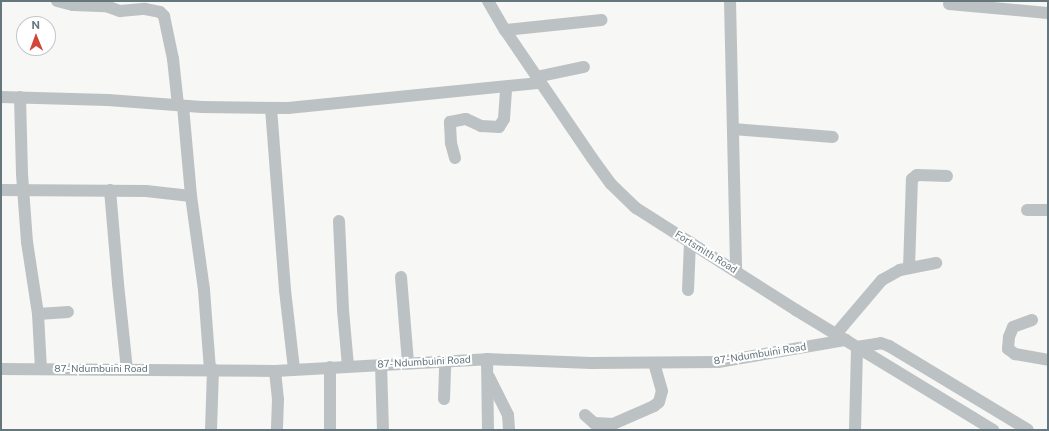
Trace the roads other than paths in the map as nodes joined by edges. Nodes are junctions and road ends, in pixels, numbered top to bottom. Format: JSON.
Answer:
{"nodes":[{"id":1,"x":57,"y":1,"type":"edge"},
{"id":2,"x":488,"y":1,"type":"edge"},
{"id":3,"x":730,"y":1,"type":"edge"},
{"id":4,"x":949,"y":4,"type":"dead end"},
{"id":5,"x":1048,"y":13,"type":"edge"},
{"id":6,"x":601,"y":20,"type":"dead end"},
{"id":7,"x":505,"y":30,"type":"junction"},
{"id":8,"x":584,"y":68,"type":"dead end"},
{"id":9,"x":538,"y":80,"type":"junction"},
{"id":10,"x":506,"y":87,"type":"junction"},
{"id":11,"x":1,"y":97,"type":"edge"},
{"id":12,"x":20,"y":97,"type":"junction"},
{"id":13,"x":180,"y":105,"type":"junction"},
{"id":14,"x":270,"y":108,"type":"junction"},
{"id":15,"x":733,"y":129,"type":"junction"},
{"id":16,"x":833,"y":137,"type":"dead end"},
{"id":17,"x":455,"y":158,"type":"dead end"},
{"id":18,"x":947,"y":176,"type":"dead end"},
{"id":19,"x":1,"y":190,"type":"edge"},
{"id":20,"x":23,"y":190,"type":"junction"},
{"id":21,"x":110,"y":190,"type":"junction"},
{"id":22,"x":191,"y":196,"type":"junction"},
{"id":23,"x":1027,"y":210,"type":"dead end"},
{"id":24,"x":1048,"y":210,"type":"edge"},
{"id":25,"x":339,"y":221,"type":"dead end"},
{"id":26,"x":690,"y":242,"type":"junction"},
{"id":27,"x":936,"y":263,"type":"dead end"},
{"id":28,"x":909,"y":268,"type":"junction"},
{"id":29,"x":736,"y":271,"type":"junction"},
{"id":30,"x":402,"y":277,"type":"dead end"},
{"id":31,"x":688,"y":290,"type":"dead end"},
{"id":32,"x":68,"y":312,"type":"dead end"},
{"id":33,"x":38,"y":314,"type":"junction"},
{"id":34,"x":1032,"y":320,"type":"dead end"},
{"id":35,"x":841,"y":337,"type":"junction"},
{"id":36,"x":857,"y":347,"type":"junction"},
{"id":37,"x":487,"y":359,"type":"junction"},
{"id":38,"x":445,"y":360,"type":"junction"},
{"id":39,"x":1048,"y":360,"type":"edge"},
{"id":40,"x":408,"y":362,"type":"junction"},
{"id":41,"x":654,"y":363,"type":"junction"},
{"id":42,"x":381,"y":364,"type":"junction"},
{"id":43,"x":348,"y":366,"type":"junction"},
{"id":44,"x":330,"y":367,"type":"junction"},
{"id":45,"x":1,"y":369,"type":"edge"},
{"id":46,"x":41,"y":369,"type":"junction"},
{"id":47,"x":127,"y":369,"type":"junction"},
{"id":48,"x":211,"y":369,"type":"junction"},
{"id":49,"x":294,"y":369,"type":"junction"},
{"id":50,"x":275,"y":370,"type":"junction"},
{"id":51,"x":488,"y":374,"type":"junction"},
{"id":52,"x":444,"y":399,"type":"dead end"},
{"id":53,"x":983,"y":403,"type":"junction"},
{"id":54,"x":585,"y":414,"type":"dead end"},
{"id":55,"x":973,"y":418,"type":"junction"},
{"id":56,"x":211,"y":430,"type":"edge"},
{"id":57,"x":277,"y":430,"type":"edge"},
{"id":58,"x":330,"y":430,"type":"edge"},
{"id":59,"x":383,"y":430,"type":"edge"},
{"id":60,"x":488,"y":430,"type":"edge"},
{"id":61,"x":509,"y":430,"type":"edge"},
{"id":62,"x":855,"y":430,"type":"edge"},
{"id":63,"x":993,"y":430,"type":"edge"},
{"id":64,"x":1028,"y":430,"type":"edge"}],
"edges":[{"from":1,"to":13,"type":"street"},
{"from":2,"to":7,"type":"street","name":"Fortsmith Road"},
{"from":3,"to":15,"type":"street"},
{"from":4,"to":5,"type":"street"},
{"from":6,"to":7,"type":"street"},
{"from":7,"to":9,"type":"street","name":"Fortsmith Road"},
{"from":8,"to":9,"type":"street"},
{"from":9,"to":10,"type":"street"},
{"from":9,"to":26,"type":"street","name":"Fortsmith Road"},
{"from":10,"to":14,"type":"street"},
{"from":10,"to":17,"type":"street"},
{"from":11,"to":12,"type":"street"},
{"from":12,"to":13,"type":"street"},
{"from":12,"to":20,"type":"street"},
{"from":13,"to":14,"type":"street"},
{"from":13,"to":22,"type":"street"},
{"from":14,"to":49,"type":"street"},
{"from":15,"to":16,"type":"street"},
{"from":15,"to":29,"type":"street"},
{"from":18,"to":28,"type":"street"},
{"from":19,"to":20,"type":"street"},
{"from":20,"to":21,"type":"street"},
{"from":20,"to":33,"type":"street"},
{"from":21,"to":22,"type":"street"},
{"from":21,"to":47,"type":"street"},
{"from":22,"to":48,"type":"street"},
{"from":23,"to":24,"type":"street"},
{"from":25,"to":43,"type":"street"},
{"from":26,"to":29,"type":"street","name":"Fortsmith Road"},
{"from":26,"to":31,"type":"street"},
{"from":27,"to":28,"type":"street"},
{"from":28,"to":35,"type":"street"},
{"from":29,"to":35,"type":"street","name":"Fortsmith Road"},
{"from":30,"to":40,"type":"street"},
{"from":32,"to":33,"type":"street"},
{"from":33,"to":46,"type":"street"},
{"from":34,"to":39,"type":"street"},
{"from":35,"to":36,"type":"street","name":"Fortsmith Road"},
{"from":35,"to":41,"type":"street","name":"87- Ndumbuini Road"},
{"from":36,"to":53,"type":"street"},
{"from":36,"to":55,"type":"street","name":"Fortsmith Road"},
{"from":36,"to":62,"type":"street"},
{"from":37,"to":38,"type":"street","name":"87- Ndumbuini Road"},
{"from":37,"to":41,"type":"street","name":"87- Ndumbuini Road"},
{"from":37,"to":51,"type":"street"},
{"from":38,"to":40,"type":"street","name":"87- Ndumbuini Road"},
{"from":38,"to":52,"type":"street"},
{"from":40,"to":42,"type":"street","name":"87- Ndumbuini Road"},
{"from":41,"to":54,"type":"street"},
{"from":42,"to":43,"type":"street","name":"87- Ndumbuini Road"},
{"from":42,"to":59,"type":"street"},
{"from":43,"to":44,"type":"street","name":"87- Ndumbuini Road"},
{"from":44,"to":49,"type":"street","name":"87- Ndumbuini Road"},
{"from":44,"to":58,"type":"street"},
{"from":45,"to":46,"type":"street","name":"87- Ndumbuini Road"},
{"from":46,"to":47,"type":"street","name":"87- Ndumbuini Road"},
{"from":47,"to":48,"type":"street","name":"87- Ndumbuini Road"},
{"from":48,"to":50,"type":"street","name":"87- Ndumbuini Road"},
{"from":48,"to":56,"type":"street"},
{"from":49,"to":50,"type":"street","name":"87- Ndumbuini Road"},
{"from":50,"to":57,"type":"street"},
{"from":51,"to":60,"type":"street"},
{"from":51,"to":61,"type":"street"},
{"from":53,"to":55,"type":"street"},
{"from":53,"to":64,"type":"street"},
{"from":55,"to":63,"type":"street","name":"Fortsmith Road"}]}
